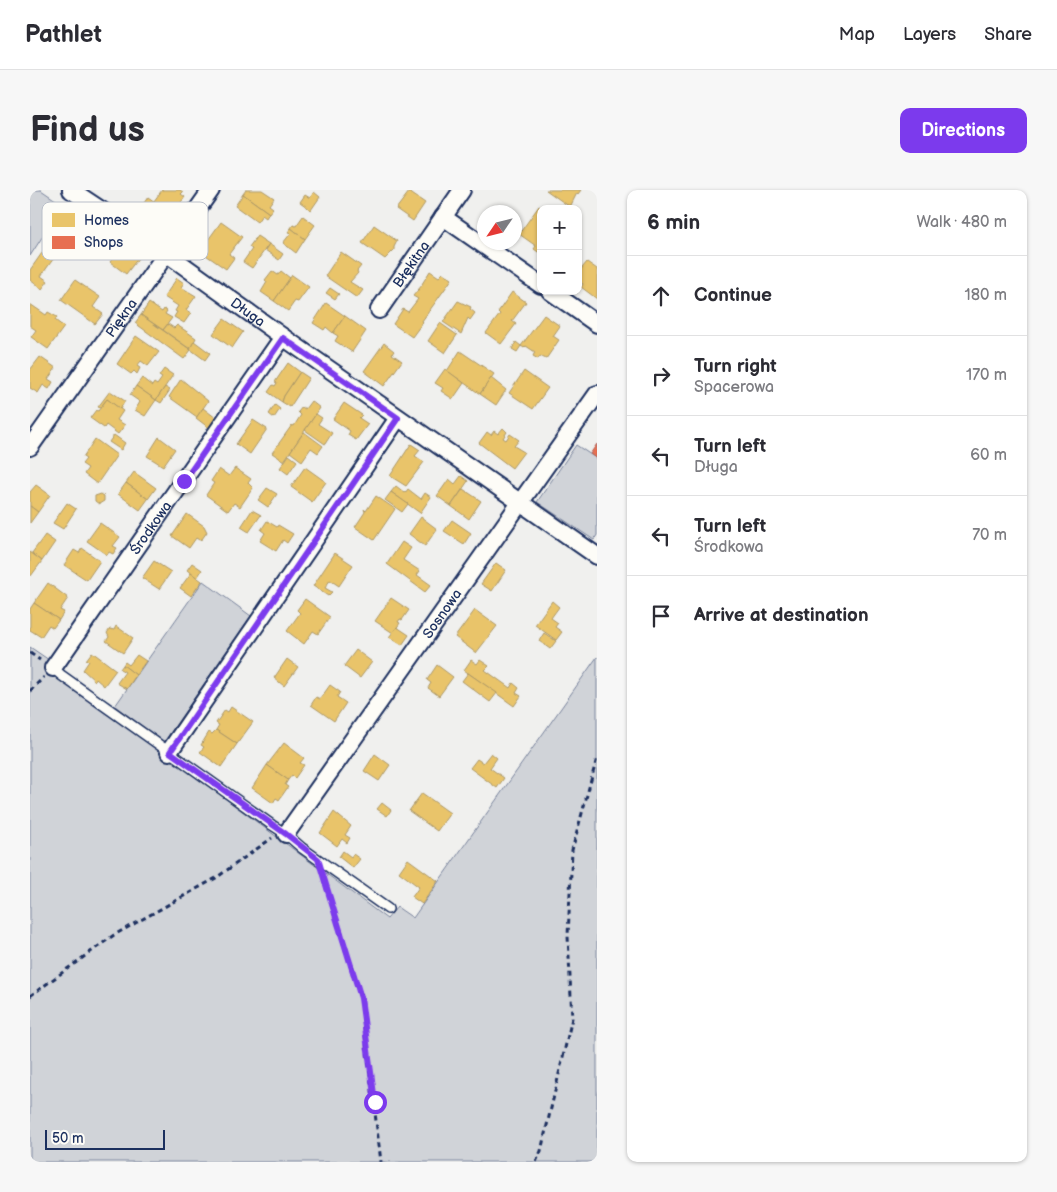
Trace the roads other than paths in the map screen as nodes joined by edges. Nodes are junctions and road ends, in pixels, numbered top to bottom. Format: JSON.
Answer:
{"nodes":[{"id":1,"x":71,"y":190,"type":"edge"},
{"id":2,"x":211,"y":190,"type":"edge"},
{"id":3,"x":462,"y":190,"type":"edge"},
{"id":4,"x":89,"y":202,"type":"edge"},
{"id":5,"x":202,"y":202,"type":"edge"},
{"id":6,"x":443,"y":217,"type":"junction"},
{"id":7,"x":161,"y":260,"type":"edge"},
{"id":8,"x":176,"y":260,"type":"edge"},
{"id":9,"x":537,"y":282,"type":"edge"},
{"id":10,"x":556,"y":295,"type":"edge"},
{"id":11,"x":379,"y":310,"type":"dead end"},
{"id":12,"x":597,"y":324,"type":"edge"},
{"id":13,"x":283,"y":338,"type":"junction"},
{"id":14,"x":597,"y":394,"type":"edge"},
{"id":15,"x":398,"y":418,"type":"junction"},
{"id":16,"x":30,"y":447,"type":"edge"},
{"id":17,"x":521,"y":503,"type":"junction"},
{"id":18,"x":597,"y":556,"type":"edge"},
{"id":19,"x":53,"y":668,"type":"joint"},
{"id":20,"x":170,"y":752,"type":"junction"},
{"id":21,"x":286,"y":834,"type":"junction"},
{"id":22,"x":388,"y":909,"type":"dead end"}],
"edges":[{"from":1,"to":4,"type":"street","name":"Długa"},
{"from":2,"to":5,"type":"street","name":"Piękna"},
{"from":3,"to":6,"type":"street","name":"Błękitna"},
{"from":6,"to":9,"type":"street"},
{"from":6,"to":11,"type":"street","name":"Błękitna"},
{"from":7,"to":16,"type":"street","name":"Piękna"},
{"from":8,"to":13,"type":"street","name":"Długa"},
{"from":10,"to":12,"type":"street"},
{"from":13,"to":15,"type":"street","name":"Długa"},
{"from":13,"to":19,"type":"street","name":"Środkowa"},
{"from":14,"to":17,"type":"street","name":"Sosnowa"},
{"from":15,"to":17,"type":"street","name":"Długa"},
{"from":15,"to":20,"type":"street"},
{"from":17,"to":18,"type":"street","name":"Długa"},
{"from":17,"to":21,"type":"street","name":"Sosnowa"},
{"from":19,"to":20,"type":"lane"},
{"from":20,"to":21,"type":"lane"},
{"from":21,"to":22,"type":"lane"}]}
